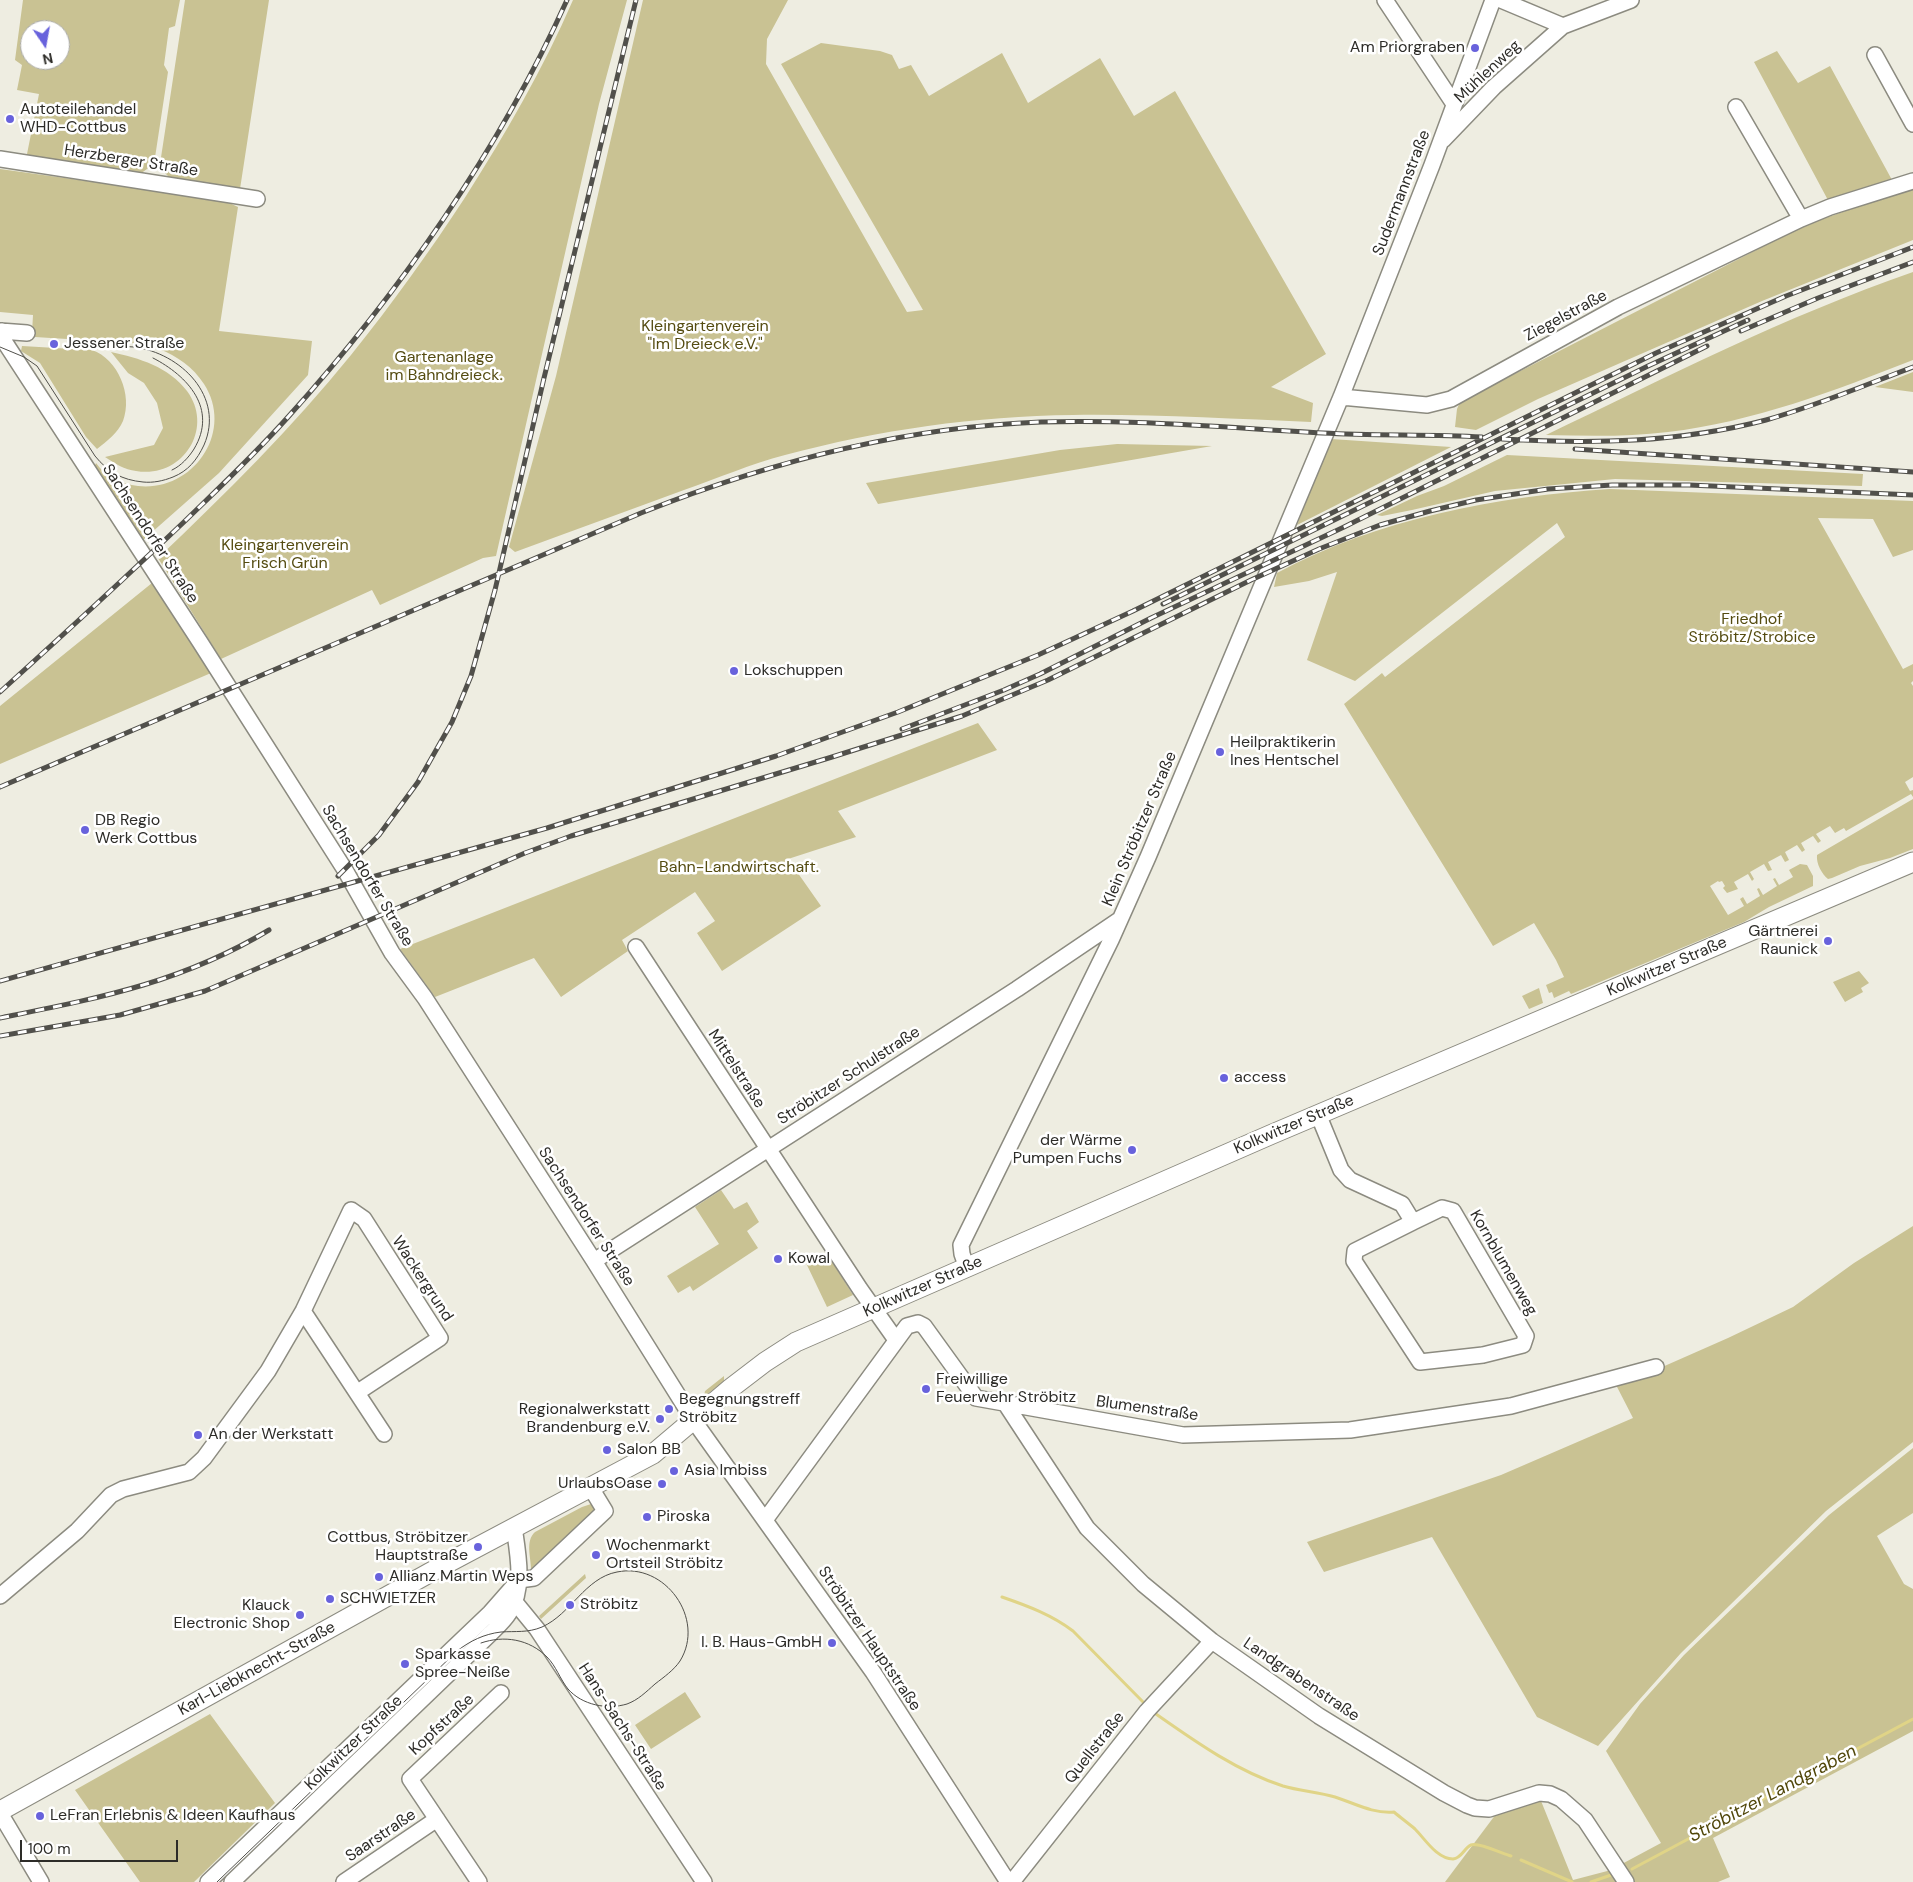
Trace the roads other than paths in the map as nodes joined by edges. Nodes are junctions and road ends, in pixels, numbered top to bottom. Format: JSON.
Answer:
{"nodes":[{"id":1,"x":1385,"y":0,"type":"edge"},
{"id":2,"x":1493,"y":0,"type":"edge"},
{"id":3,"x":1501,"y":0,"type":"edge"},
{"id":4,"x":1631,"y":0,"type":"edge"},
{"id":5,"x":1563,"y":26,"type":"junction"},
{"id":6,"x":1875,"y":55,"type":"dead end"},
{"id":7,"x":1454,"y":104,"type":"junction"},
{"id":8,"x":1736,"y":107,"type":"dead end"},
{"id":9,"x":1913,"y":124,"type":"edge"},
{"id":10,"x":1439,"y":145,"type":"junction"},
{"id":11,"x":0,"y":159,"type":"edge"},
{"id":12,"x":1913,"y":182,"type":"edge"},
{"id":13,"x":256,"y":199,"type":"dead end"},
{"id":14,"x":1801,"y":219,"type":"junction"},
{"id":15,"x":1,"y":331,"type":"edge"},
{"id":16,"x":27,"y":333,"type":"dead end"},
{"id":17,"x":1341,"y":397,"type":"junction"},
{"id":18,"x":1913,"y":862,"type":"edge"},
{"id":19,"x":1121,"y":919,"type":"junction"},
{"id":20,"x":636,"y":947,"type":"dead end"},
{"id":21,"x":1318,"y":1114,"type":"junction"},
{"id":22,"x":768,"y":1150,"type":"junction"},
{"id":23,"x":1413,"y":1222,"type":"junction"},
{"id":24,"x":594,"y":1261,"type":"junction"},
{"id":25,"x":967,"y":1268,"type":"junction"},
{"id":26,"x":874,"y":1308,"type":"junction"},
{"id":27,"x":303,"y":1311,"type":"junction"},
{"id":28,"x":896,"y":1340,"type":"junction"},
{"id":29,"x":1656,"y":1367,"type":"dead end"},
{"id":30,"x":358,"y":1392,"type":"junction"},
{"id":31,"x":1005,"y":1403,"type":"junction"},
{"id":32,"x":694,"y":1421,"type":"junction"},
{"id":33,"x":384,"y":1434,"type":"dead end"},
{"id":34,"x":591,"y":1488,"type":"junction"},
{"id":35,"x":765,"y":1520,"type":"junction"},
{"id":36,"x":514,"y":1527,"type":"junction"},
{"id":37,"x":519,"y":1580,"type":"junction"},
{"id":38,"x":0,"y":1596,"type":"edge"},
{"id":39,"x":511,"y":1597,"type":"junction"},
{"id":40,"x":1212,"y":1641,"type":"junction"},
{"id":41,"x":501,"y":1694,"type":"dead end"},
{"id":42,"x":0,"y":1812,"type":"edge"},
{"id":43,"x":437,"y":1819,"type":"junction"},
{"id":44,"x":41,"y":1882,"type":"edge"},
{"id":45,"x":208,"y":1882,"type":"edge"},
{"id":46,"x":232,"y":1882,"type":"edge"},
{"id":47,"x":344,"y":1882,"type":"edge"},
{"id":48,"x":479,"y":1882,"type":"edge"},
{"id":49,"x":704,"y":1882,"type":"edge"},
{"id":50,"x":1008,"y":1882,"type":"edge"},
{"id":51,"x":1012,"y":1882,"type":"edge"},
{"id":52,"x":1626,"y":1882,"type":"edge"}],
"edges":[{"from":1,"to":7,"type":"street"},
{"from":2,"to":7,"type":"street","name":"Sudermannstraße"},
{"from":3,"to":5,"type":"street"},
{"from":4,"to":5,"type":"street","name":"Mühlenweg"},
{"from":5,"to":10,"type":"street","name":"Mühlenweg"},
{"from":6,"to":9,"type":"street"},
{"from":7,"to":10,"type":"street","name":"Sudermannstraße"},
{"from":8,"to":14,"type":"street"},
{"from":10,"to":17,"type":"street","name":"Sudermannstraße"},
{"from":11,"to":13,"type":"street","name":"Herzberger Straße"},
{"from":12,"to":14,"type":"street","name":"Ziegelstraße"},
{"from":14,"to":17,"type":"street","name":"Ziegelstraße"},
{"from":15,"to":16,"type":"street"},
{"from":15,"to":24,"type":"street","name":"Sachsendorfer Straße"},
{"from":17,"to":19,"type":"street","name":"Klein Ströbitzer Straße"},
{"from":18,"to":21,"type":"main road","name":"Kolkwitzer Straße"},
{"from":19,"to":22,"type":"street","name":"Ströbitzer Schulstraße"},
{"from":19,"to":25,"type":"street","name":"Klein Ströbitzer Straße"},
{"from":20,"to":22,"type":"street","name":"Mittelstraße"},
{"from":21,"to":23,"type":"street"},
{"from":21,"to":25,"type":"main road","name":"Kolkwitzer Straße"},
{"from":22,"to":24,"type":"street","name":"Ströbitzer Schulstraße"},
{"from":22,"to":26,"type":"street","name":"Mittelstraße"},
{"from":23,"to":23,"type":"street","name":"Kornblumenweg"},
{"from":24,"to":32,"type":"street","name":"Sachsendorfer Straße"},
{"from":25,"to":26,"type":"main road","name":"Kolkwitzer Straße"},
{"from":26,"to":28,"type":"street","name":"Mittelstraße"},
{"from":26,"to":32,"type":"main road","name":"Kolkwitzer Straße"},
{"from":27,"to":30,"type":"street"},
{"from":27,"to":30,"type":"street","name":"Wackergrund"},
{"from":27,"to":38,"type":"street"},
{"from":28,"to":31,"type":"street","name":"Blumenstraße"},
{"from":28,"to":35,"type":"street"},
{"from":29,"to":31,"type":"street","name":"Blumenstraße"},
{"from":30,"to":33,"type":"street"},
{"from":31,"to":40,"type":"street","name":"Landgrabenstraße"},
{"from":32,"to":34,"type":"main road","name":"Karl-Liebknecht-Straße"},
{"from":32,"to":35,"type":"street","name":"Ströbitzer Hauptstraße"},
{"from":34,"to":36,"type":"main road","name":"Karl-Liebknecht-Straße"},
{"from":34,"to":37,"type":"street","name":"Kolkwitzer Straße"},
{"from":35,"to":50,"type":"street","name":"Ströbitzer Hauptstraße"},
{"from":36,"to":37,"type":"street"},
{"from":36,"to":42,"type":"main road","name":"Karl-Liebknecht-Straße"},
{"from":37,"to":39,"type":"street","name":"Kolkwitzer Straße"},
{"from":39,"to":45,"type":"street","name":"Kolkwitzer Straße"},
{"from":39,"to":46,"type":"street","name":"Kolkwitzer Straße"},
{"from":39,"to":49,"type":"street","name":"Hans-Sachs-Straße"},
{"from":40,"to":51,"type":"street","name":"Quellstraße"},
{"from":40,"to":52,"type":"street","name":"Landgrabenstraße"},
{"from":41,"to":43,"type":"street","name":"Kopfstraße"},
{"from":42,"to":44,"type":"street"},
{"from":43,"to":47,"type":"street","name":"Saarstraße"},
{"from":43,"to":48,"type":"street","name":"Kopfstraße"}]}
